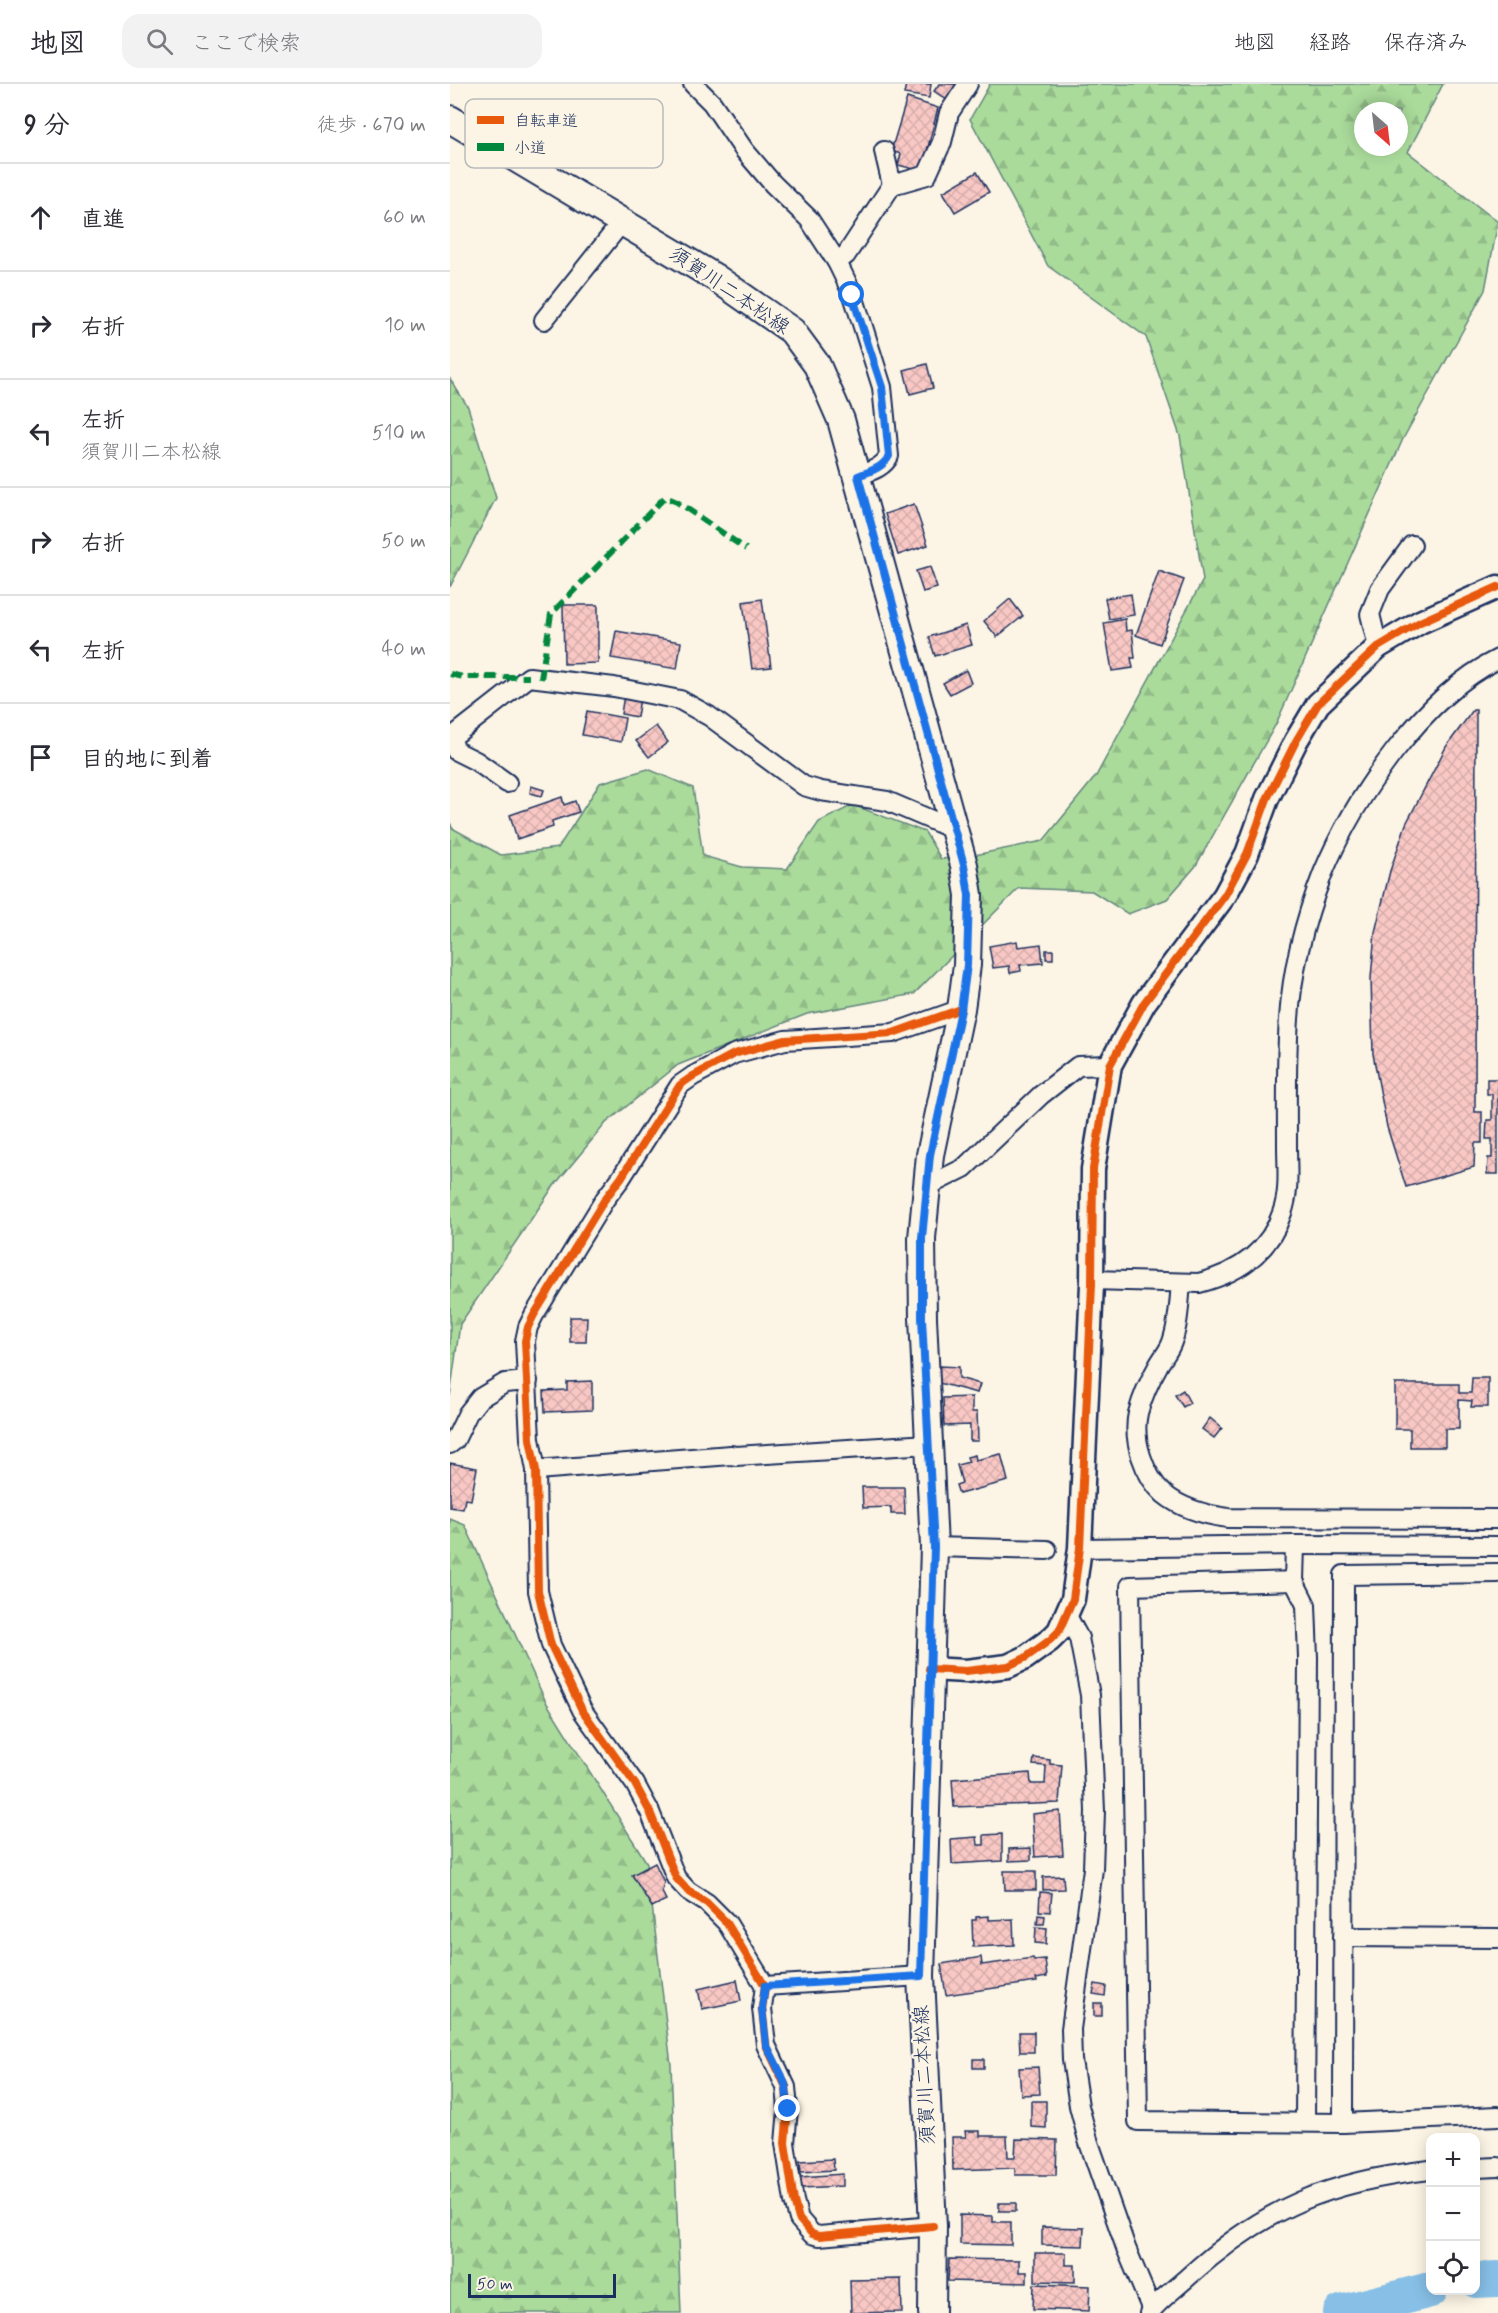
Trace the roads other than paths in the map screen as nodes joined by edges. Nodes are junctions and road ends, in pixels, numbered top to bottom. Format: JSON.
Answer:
{"nodes":[{"id":1,"x":693,"y":84,"type":"edge"},
{"id":2,"x":968,"y":84,"type":"edge"},
{"id":3,"x":450,"y":119,"type":"edge"},
{"id":4,"x":465,"y":128,"type":"edge"},
{"id":5,"x":884,"y":151,"type":"dead end"},
{"id":6,"x":532,"y":168,"type":"edge"},
{"id":7,"x":892,"y":184,"type":"junction"},
{"id":8,"x":622,"y":222,"type":"junction"},
{"id":9,"x":837,"y":262,"type":"junction"},
{"id":10,"x":544,"y":320,"type":"dead end"},
{"id":11,"x":858,"y":476,"type":"junction"},
{"id":12,"x":1412,"y":545,"type":"dead end"},
{"id":13,"x":1498,"y":587,"type":"edge"},
{"id":14,"x":1378,"y":647,"type":"junction"},
{"id":15,"x":1498,"y":659,"type":"edge"},
{"id":16,"x":507,"y":783,"type":"dead end"},
{"id":17,"x":955,"y":830,"type":"junction"},
{"id":18,"x":961,"y":1010,"type":"junction"},
{"id":19,"x":1110,"y":1065,"type":"junction"},
{"id":20,"x":928,"y":1186,"type":"junction"},
{"id":21,"x":1092,"y":1280,"type":"junction"},
{"id":22,"x":1181,"y":1283,"type":"junction"},
{"id":23,"x":528,"y":1382,"type":"junction"},
{"id":24,"x":929,"y":1443,"type":"junction"},
{"id":25,"x":450,"y":1444,"type":"edge"},
{"id":26,"x":536,"y":1470,"type":"junction"},
{"id":27,"x":1498,"y":1519,"type":"edge"},
{"id":28,"x":1295,"y":1545,"type":"junction"},
{"id":29,"x":1498,"y":1546,"type":"edge"},
{"id":30,"x":934,"y":1547,"type":"junction"},
{"id":31,"x":1080,"y":1548,"type":"junction"},
{"id":32,"x":1047,"y":1550,"type":"dead end"},
{"id":33,"x":1498,"y":1573,"type":"edge"},
{"id":34,"x":1294,"y":1581,"type":"junction"},
{"id":35,"x":1066,"y":1614,"type":"junction"},
{"id":36,"x":928,"y":1669,"type":"junction"},
{"id":37,"x":1343,"y":1937,"type":"junction"},
{"id":38,"x":1498,"y":1938,"type":"edge"},
{"id":39,"x":921,"y":1976,"type":"junction"},
{"id":40,"x":765,"y":1986,"type":"junction"},
{"id":41,"x":1498,"y":2116,"type":"edge"},
{"id":42,"x":1305,"y":2122,"type":"junction"},
{"id":43,"x":1343,"y":2122,"type":"junction"},
{"id":44,"x":1498,"y":2167,"type":"edge"},
{"id":45,"x":1480,"y":2168,"type":"edge"},
{"id":46,"x":1426,"y":2171,"type":"edge"},
{"id":47,"x":933,"y":2226,"type":"junction"},
{"id":48,"x":1150,"y":2311,"type":"edge"},
{"id":49,"x":932,"y":2313,"type":"edge"}],
"edges":[{"from":1,"to":9,"type":"street"},
{"from":2,"to":7,"type":"street"},
{"from":3,"to":4,"type":"main road","name":"須賀川二本松線"},
{"from":5,"to":7,"type":"street"},
{"from":6,"to":8,"type":"main road","name":"須賀川二本松線"},
{"from":7,"to":9,"type":"street"},
{"from":8,"to":10,"type":"street"},
{"from":8,"to":11,"type":"main road","name":"須賀川二本松線"},
{"from":9,"to":11,"type":"street"},
{"from":11,"to":17,"type":"main road","name":"須賀川二本松線"},
{"from":12,"to":14,"type":"street"},
{"from":13,"to":14,"type":"street"},
{"from":14,"to":19,"type":"street"},
{"from":15,"to":22,"type":"street"},
{"from":16,"to":17,"type":"street"},
{"from":17,"to":18,"type":"main road","name":"須賀川二本松線"},
{"from":18,"to":20,"type":"main road","name":"須賀川二本松線"},
{"from":18,"to":23,"type":"street"},
{"from":19,"to":20,"type":"street"},
{"from":19,"to":21,"type":"street"},
{"from":20,"to":24,"type":"main road","name":"須賀川二本松線"},
{"from":21,"to":22,"type":"street"},
{"from":21,"to":31,"type":"street"},
{"from":22,"to":27,"type":"street"},
{"from":23,"to":25,"type":"street"},
{"from":23,"to":26,"type":"street"},
{"from":24,"to":26,"type":"street"},
{"from":24,"to":30,"type":"main road","name":"須賀川二本松線"},
{"from":26,"to":40,"type":"street"},
{"from":28,"to":29,"type":"street"},
{"from":28,"to":31,"type":"street"},
{"from":28,"to":34,"type":"street"},
{"from":30,"to":32,"type":"street"},
{"from":30,"to":36,"type":"main road","name":"須賀川二本松線"},
{"from":31,"to":35,"type":"street"},
{"from":33,"to":37,"type":"street"},
{"from":34,"to":42,"type":"street"},
{"from":34,"to":42,"type":"street"},
{"from":35,"to":36,"type":"street"},
{"from":35,"to":48,"type":"street"},
{"from":36,"to":39,"type":"main road","name":"須賀川二本松線"},
{"from":37,"to":38,"type":"street"},
{"from":37,"to":43,"type":"street"},
{"from":39,"to":40,"type":"street"},
{"from":39,"to":47,"type":"main road","name":"須賀川二本松線"},
{"from":40,"to":47,"type":"street"},
{"from":41,"to":43,"type":"street"},
{"from":42,"to":43,"type":"street"},
{"from":44,"to":45,"type":"street"},
{"from":46,"to":48,"type":"street"},
{"from":47,"to":49,"type":"main road","name":"須賀川二本松線"}]}
